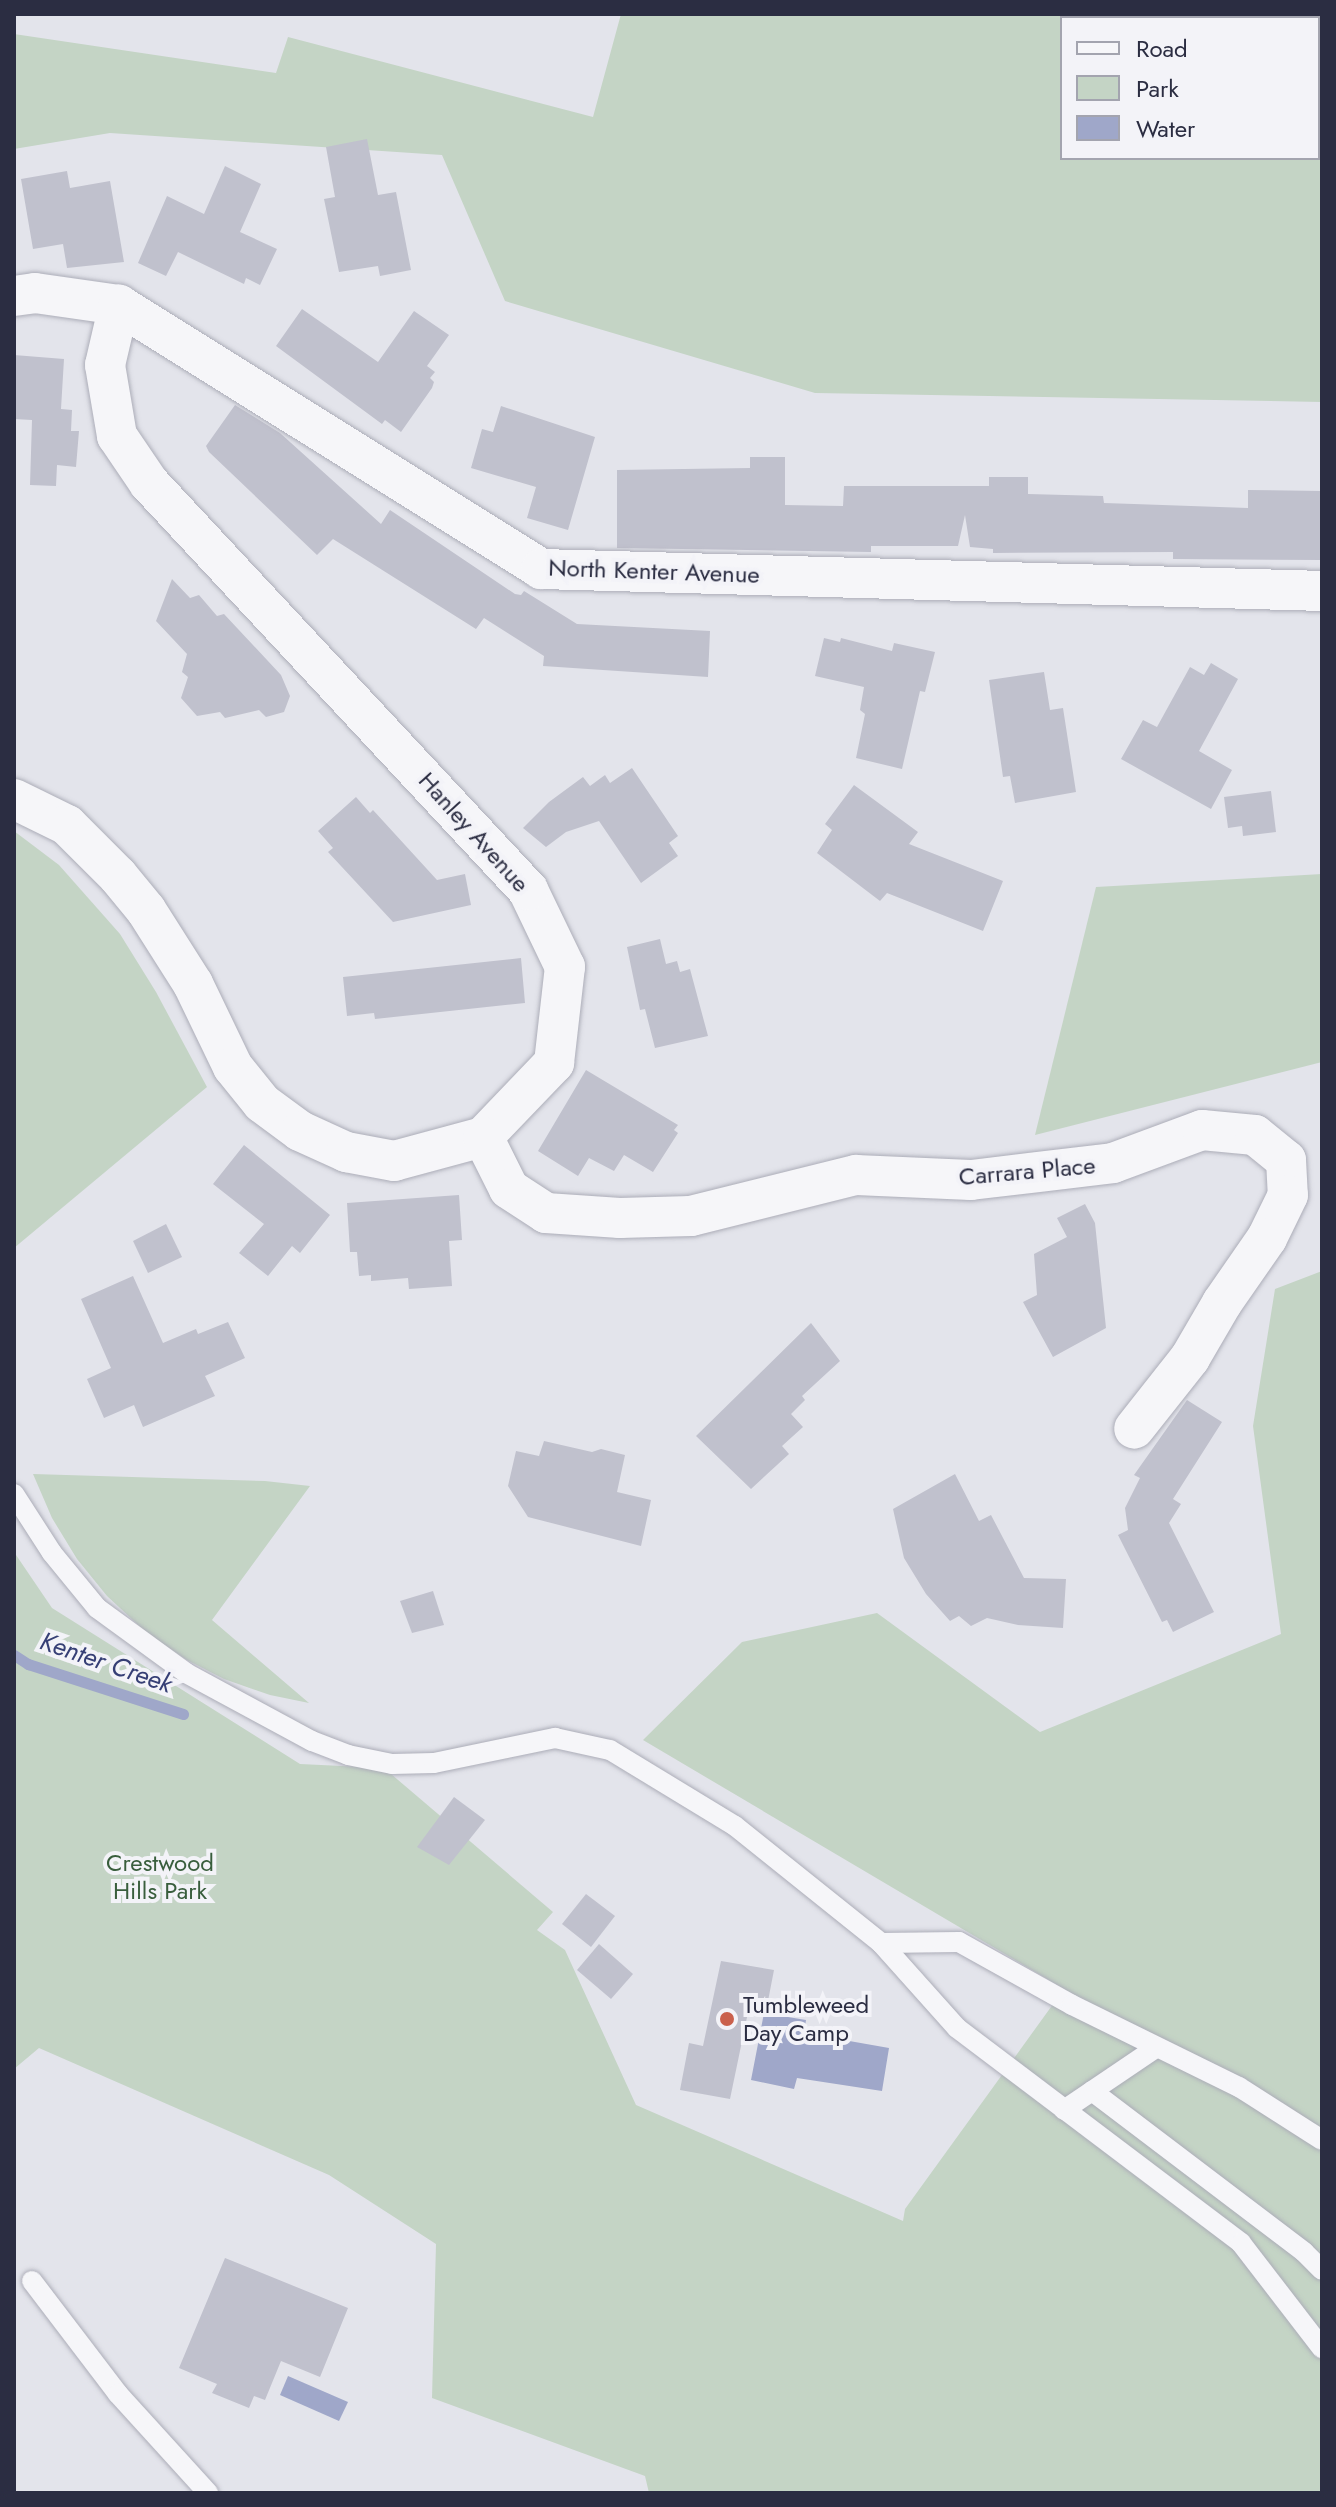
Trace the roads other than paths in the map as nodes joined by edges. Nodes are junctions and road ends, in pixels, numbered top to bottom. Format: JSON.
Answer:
{"nodes":[{"id":1,"x":14,"y":296,"type":"edge"},
{"id":2,"x":119,"y":305,"type":"junction"},
{"id":3,"x":1322,"y":591,"type":"edge"},
{"id":4,"x":14,"y":799,"type":"edge"},
{"id":5,"x":483,"y":1137,"type":"junction"},
{"id":6,"x":1134,"y":1429,"type":"dead end"},
{"id":7,"x":14,"y":1494,"type":"edge"},
{"id":8,"x":881,"y":1943,"type":"junction"},
{"id":9,"x":1157,"y":2047,"type":"junction"},
{"id":10,"x":1092,"y":2091,"type":"junction"},
{"id":11,"x":1064,"y":2110,"type":"junction"},
{"id":12,"x":1322,"y":2140,"type":"edge"},
{"id":13,"x":1322,"y":2270,"type":"edge"},
{"id":14,"x":32,"y":2281,"type":"dead end"},
{"id":15,"x":1322,"y":2348,"type":"edge"},
{"id":16,"x":208,"y":2493,"type":"edge"}],
"edges":[{"from":1,"to":2,"type":"street","name":"North Kenter Avenue"},
{"from":2,"to":3,"type":"street","name":"North Kenter Avenue"},
{"from":2,"to":5,"type":"street","name":"Hanley Avenue"},
{"from":4,"to":5,"type":"street"},
{"from":5,"to":6,"type":"street","name":"Carrara Place"},
{"from":7,"to":8,"type":"lane"},
{"from":8,"to":9,"type":"lane"},
{"from":8,"to":11,"type":"lane"},
{"from":9,"to":10,"type":"lane"},
{"from":9,"to":12,"type":"lane"},
{"from":10,"to":11,"type":"lane"},
{"from":10,"to":13,"type":"lane"},
{"from":11,"to":15,"type":"lane"},
{"from":14,"to":16,"type":"lane"}]}
